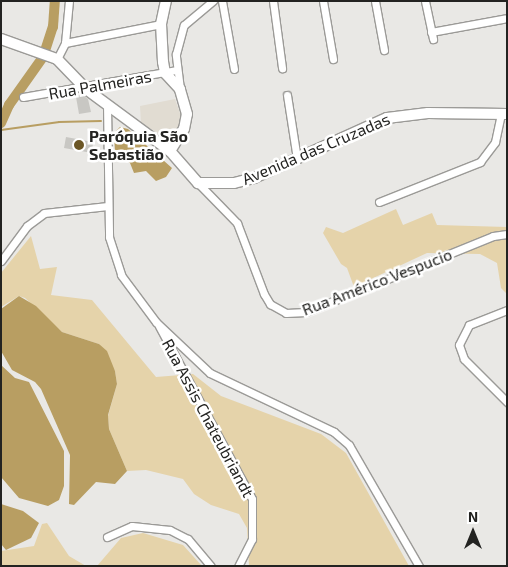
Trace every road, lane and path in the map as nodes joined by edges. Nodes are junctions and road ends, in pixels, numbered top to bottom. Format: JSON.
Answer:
{"nodes":[{"id":1,"x":69,"y":1,"type":"edge"},
{"id":2,"x":166,"y":1,"type":"edge"},
{"id":3,"x":213,"y":1,"type":"edge"},
{"id":4,"x":222,"y":1,"type":"edge"},
{"id":5,"x":273,"y":1,"type":"edge"},
{"id":6,"x":323,"y":1,"type":"edge"},
{"id":7,"x":375,"y":1,"type":"edge"},
{"id":8,"x":425,"y":1,"type":"edge"},
{"id":9,"x":507,"y":18,"type":"edge"},
{"id":10,"x":161,"y":24,"type":"junction"},
{"id":11,"x":1,"y":39,"type":"edge"},
{"id":12,"x":65,"y":43,"type":"junction"},
{"id":13,"x":384,"y":50,"type":"dead end"},
{"id":14,"x":52,"y":58,"type":"junction"},
{"id":15,"x":333,"y":59,"type":"dead end"},
{"id":16,"x":282,"y":68,"type":"dead end"},
{"id":17,"x":234,"y":69,"type":"dead end"},
{"id":18,"x":176,"y":70,"type":"junction"},
{"id":19,"x":165,"y":73,"type":"junction"},
{"id":20,"x":86,"y":88,"type":"junction"},
{"id":21,"x":180,"y":89,"type":"junction"},
{"id":22,"x":287,"y":95,"type":"dead end"},
{"id":23,"x":23,"y":97,"type":"dead end"},
{"id":24,"x":107,"y":104,"type":"junction"},
{"id":25,"x":504,"y":114,"type":"edge"},
{"id":26,"x":170,"y":150,"type":"junction"},
{"id":27,"x":297,"y":159,"type":"junction"},
{"id":28,"x":198,"y":183,"type":"junction"},
{"id":29,"x":380,"y":202,"type":"dead end"},
{"id":30,"x":108,"y":206,"type":"junction"},
{"id":31,"x":507,"y":234,"type":"edge"},
{"id":32,"x":1,"y":261,"type":"edge"},
{"id":33,"x":507,"y":310,"type":"edge"},
{"id":34,"x":156,"y":322,"type":"junction"},
{"id":35,"x":507,"y":402,"type":"edge"},
{"id":36,"x":107,"y":537,"type":"dead end"},
{"id":37,"x":211,"y":566,"type":"edge"},
{"id":38,"x":238,"y":566,"type":"edge"},
{"id":39,"x":419,"y":566,"type":"edge"}],
"edges":[{"from":1,"to":12,"type":"street"},
{"from":2,"to":10,"type":"street"},
{"from":3,"to":18,"type":"street"},
{"from":4,"to":17,"type":"street"},
{"from":5,"to":16,"type":"street"},
{"from":6,"to":15,"type":"street"},
{"from":7,"to":13,"type":"street"},
{"from":8,"to":9,"type":"street"},
{"from":10,"to":12,"type":"street"},
{"from":10,"to":19,"type":"street"},
{"from":11,"to":14,"type":"street"},
{"from":12,"to":14,"type":"street"},
{"from":14,"to":20,"type":"street"},
{"from":18,"to":19,"type":"street","name":"Rua Palmeiras"},
{"from":18,"to":21,"type":"street"},
{"from":19,"to":20,"type":"street","name":"Rua Palmeiras"},
{"from":19,"to":21,"type":"street"},
{"from":20,"to":23,"type":"street","name":"Rua Palmeiras"},
{"from":20,"to":24,"type":"street"},
{"from":21,"to":26,"type":"street"},
{"from":22,"to":27,"type":"street"},
{"from":24,"to":26,"type":"street"},
{"from":24,"to":30,"type":"street"},
{"from":25,"to":27,"type":"street","name":"Avenida das Cruzadas"},
{"from":25,"to":29,"type":"street"},
{"from":26,"to":28,"type":"street"},
{"from":27,"to":28,"type":"street","name":"Avenida das Cruzadas"},
{"from":28,"to":31,"type":"street","name":"Rua Américo Vespucio"},
{"from":30,"to":32,"type":"street"},
{"from":30,"to":34,"type":"street"},
{"from":33,"to":35,"type":"street"},
{"from":34,"to":38,"type":"street","name":"Rua Assis Chateubriandt"},
{"from":34,"to":39,"type":"street"},
{"from":36,"to":37,"type":"street"}]}
